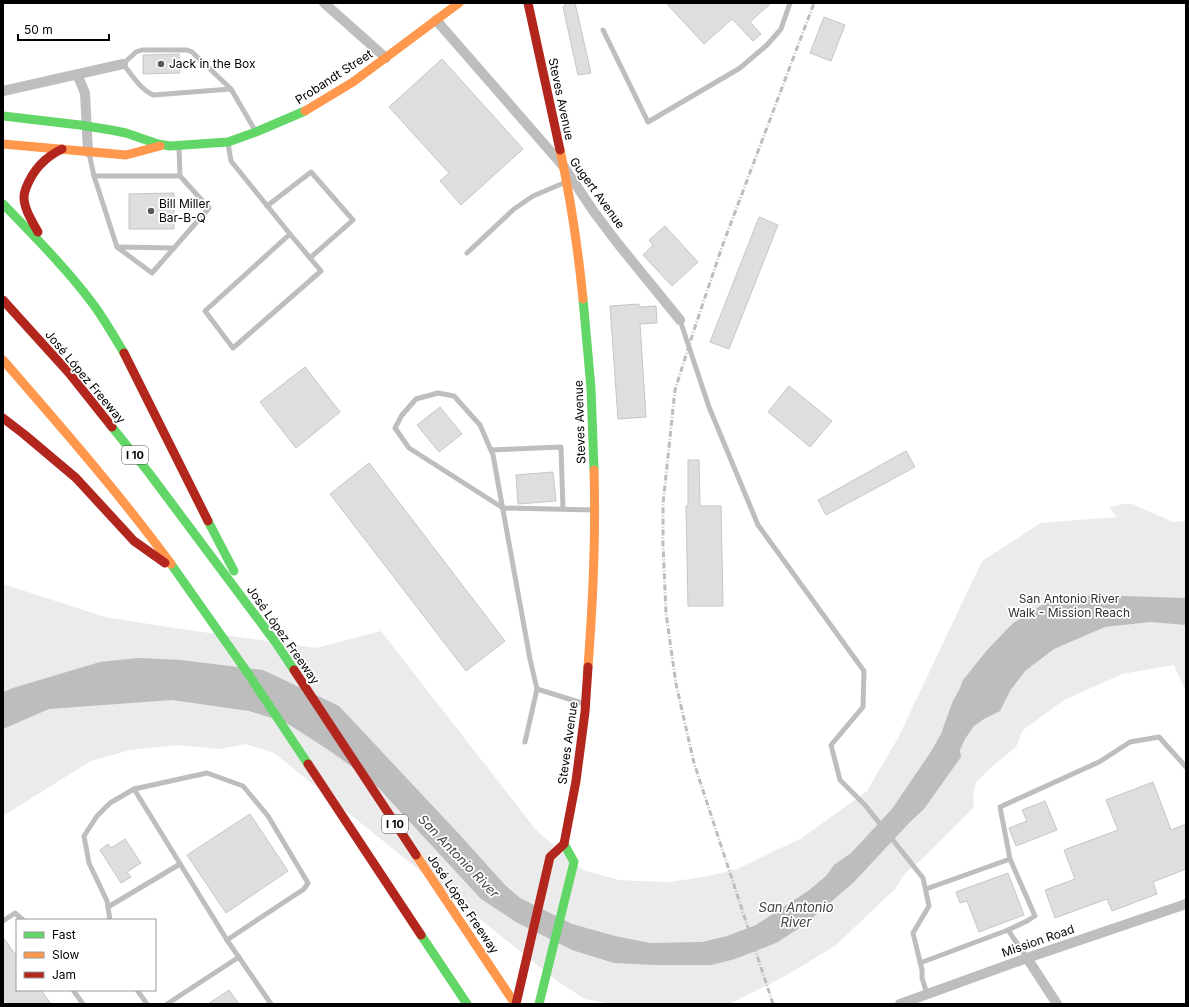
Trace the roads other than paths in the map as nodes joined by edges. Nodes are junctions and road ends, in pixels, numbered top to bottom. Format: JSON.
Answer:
{"nodes":[{"id":1,"x":324,"y":3,"type":"edge"},
{"id":2,"x":460,"y":3,"type":"edge"},
{"id":3,"x":528,"y":3,"type":"edge"},
{"id":4,"x":790,"y":3,"type":"edge"},
{"id":5,"x":436,"y":20,"type":"junction"},
{"id":6,"x":603,"y":30,"type":"dead end"},
{"id":7,"x":386,"y":58,"type":"junction"},
{"id":8,"x":123,"y":64,"type":"junction"},
{"id":9,"x":77,"y":74,"type":"junction"},
{"id":10,"x":230,"y":89,"type":"junction"},
{"id":11,"x":3,"y":91,"type":"edge"},
{"id":12,"x":3,"y":116,"type":"edge"},
{"id":13,"x":87,"y":127,"type":"junction"},
{"id":14,"x":256,"y":132,"type":"junction"},
{"id":15,"x":228,"y":142,"type":"junction"},
{"id":16,"x":3,"y":144,"type":"edge"},
{"id":17,"x":160,"y":146,"type":"junction"},
{"id":18,"x":179,"y":146,"type":"junction"},
{"id":19,"x":62,"y":149,"type":"junction"},
{"id":20,"x":88,"y":152,"type":"junction"},
{"id":21,"x":564,"y":167,"type":"junction"},
{"id":22,"x":94,"y":176,"type":"junction"},
{"id":23,"x":180,"y":176,"type":"junction"},
{"id":24,"x":567,"y":182,"type":"junction"},
{"id":25,"x":3,"y":204,"type":"edge"},
{"id":26,"x":267,"y":206,"type":"junction"},
{"id":27,"x":290,"y":234,"type":"junction"},
{"id":28,"x":117,"y":247,"type":"junction"},
{"id":29,"x":174,"y":248,"type":"junction"},
{"id":30,"x":51,"y":253,"type":"junction"},
{"id":31,"x":467,"y":253,"type":"dead end"},
{"id":32,"x":310,"y":258,"type":"junction"},
{"id":33,"x":3,"y":300,"type":"edge"},
{"id":34,"x":680,"y":320,"type":"joint"},
{"id":35,"x":3,"y":360,"type":"edge"},
{"id":36,"x":3,"y":418,"type":"edge"},
{"id":37,"x":491,"y":450,"type":"junction"},
{"id":38,"x":503,"y":508,"type":"junction"},
{"id":39,"x":562,"y":509,"type":"junction"},
{"id":40,"x":595,"y":510,"type":"junction"},
{"id":41,"x":178,"y":573,"type":"junction"},
{"id":42,"x":258,"y":618,"type":"junction"},
{"id":43,"x":537,"y":688,"type":"junction"},
{"id":44,"x":586,"y":704,"type":"junction"},
{"id":45,"x":525,"y":742,"type":"dead end"},
{"id":46,"x":1186,"y":767,"type":"edge"},
{"id":47,"x":134,"y":789,"type":"junction"},
{"id":48,"x":564,"y":844,"type":"junction"},
{"id":49,"x":1010,"y":859,"type":"junction"},
{"id":50,"x":180,"y":864,"type":"junction"},
{"id":51,"x":926,"y":889,"type":"junction"},
{"id":52,"x":108,"y":907,"type":"junction"},
{"id":53,"x":1185,"y":907,"type":"edge"},
{"id":54,"x":22,"y":919,"type":"edge"},
{"id":55,"x":110,"y":919,"type":"edge"},
{"id":56,"x":3,"y":921,"type":"edge"},
{"id":57,"x":1008,"y":930,"type":"junction"},
{"id":58,"x":227,"y":940,"type":"junction"},
{"id":59,"x":239,"y":957,"type":"junction"},
{"id":60,"x":1027,"y":958,"type":"junction"},
{"id":61,"x":920,"y":963,"type":"junction"},
{"id":62,"x":74,"y":991,"type":"edge"},
{"id":63,"x":138,"y":991,"type":"edge"},
{"id":64,"x":928,"y":994,"type":"junction"},
{"id":65,"x":83,"y":1004,"type":"edge"},
{"id":66,"x":147,"y":1004,"type":"edge"},
{"id":67,"x":167,"y":1004,"type":"edge"},
{"id":68,"x":271,"y":1004,"type":"edge"},
{"id":69,"x":466,"y":1004,"type":"edge"},
{"id":70,"x":515,"y":1004,"type":"edge"},
{"id":71,"x":539,"y":1004,"type":"edge"},
{"id":72,"x":900,"y":1004,"type":"edge"},
{"id":73,"x":1057,"y":1004,"type":"edge"}],
"edges":[{"from":1,"to":7,"type":"street"},
{"from":2,"to":5,"type":"main road","name":"Probandt Street"},
{"from":3,"to":21,"type":"main road","name":"Steves Avenue"},
{"from":4,"to":6,"type":"lane"},
{"from":5,"to":7,"type":"main road","name":"Probandt Street"},
{"from":5,"to":21,"type":"street","name":"Gugert Avenue"},
{"from":7,"to":14,"type":"main road","name":"Probandt Street"},
{"from":8,"to":9,"type":"street"},
{"from":8,"to":10,"type":"lane"},
{"from":8,"to":10,"type":"lane"},
{"from":9,"to":11,"type":"street"},
{"from":9,"to":13,"type":"street"},
{"from":10,"to":14,"type":"lane"},
{"from":12,"to":13,"type":"main road","name":"Probandt Street"},
{"from":13,"to":17,"type":"main road","name":"Probandt Street"},
{"from":13,"to":20,"type":"street"},
{"from":14,"to":15,"type":"main road","name":"Probandt Street"},
{"from":15,"to":18,"type":"main road","name":"Probandt Street"},
{"from":15,"to":26,"type":"lane"},
{"from":16,"to":19,"type":"main road","name":"Probandt Street"},
{"from":17,"to":18,"type":"main road","name":"Probandt Street"},
{"from":17,"to":20,"type":"main road","name":"Probandt Street"},
{"from":18,"to":23,"type":"lane"},
{"from":19,"to":20,"type":"main road","name":"Probandt Street"},
{"from":19,"to":30,"type":"main road"},
{"from":20,"to":22,"type":"lane"},
{"from":21,"to":24,"type":"main road","name":"Steves Avenue"},
{"from":21,"to":34,"type":"street","name":"Gugert Avenue"},
{"from":22,"to":23,"type":"lane"},
{"from":22,"to":28,"type":"lane"},
{"from":23,"to":29,"type":"lane"},
{"from":24,"to":31,"type":"lane"},
{"from":24,"to":40,"type":"main road","name":"Steves Avenue"},
{"from":25,"to":30,"type":"main road"},
{"from":26,"to":27,"type":"lane"},
{"from":26,"to":32,"type":"lane"},
{"from":27,"to":32,"type":"lane"},
{"from":27,"to":32,"type":"lane"},
{"from":28,"to":29,"type":"lane"},
{"from":28,"to":29,"type":"lane"},
{"from":30,"to":42,"type":"main road"},
{"from":33,"to":42,"type":"main road","name":"José López Freeway","number":"I 10"},
{"from":34,"to":51,"type":"lane"},
{"from":35,"to":41,"type":"main road"},
{"from":36,"to":41,"type":"main road"},
{"from":37,"to":38,"type":"lane"},
{"from":37,"to":38,"type":"lane"},
{"from":37,"to":39,"type":"lane"},
{"from":38,"to":39,"type":"lane"},
{"from":38,"to":43,"type":"lane"},
{"from":39,"to":40,"type":"lane"},
{"from":40,"to":44,"type":"main road","name":"Steves Avenue"},
{"from":41,"to":69,"type":"main road"},
{"from":42,"to":70,"type":"main road","name":"José López Freeway","number":"I 10"},
{"from":43,"to":44,"type":"lane"},
{"from":43,"to":45,"type":"lane"},
{"from":44,"to":48,"type":"main road","name":"Steves Avenue"},
{"from":46,"to":49,"type":"lane"},
{"from":47,"to":50,"type":"lane"},
{"from":47,"to":52,"type":"lane"},
{"from":47,"to":58,"type":"lane"},
{"from":48,"to":70,"type":"main road"},
{"from":48,"to":71,"type":"main road"},
{"from":49,"to":51,"type":"lane"},
{"from":49,"to":57,"type":"lane"},
{"from":50,"to":52,"type":"lane"},
{"from":50,"to":58,"type":"lane"},
{"from":51,"to":61,"type":"lane"},
{"from":52,"to":55,"type":"lane"},
{"from":53,"to":60,"type":"street","name":"Mission Road"},
{"from":54,"to":56,"type":"lane"},
{"from":57,"to":60,"type":"lane"},
{"from":57,"to":61,"type":"lane"},
{"from":58,"to":59,"type":"lane"},
{"from":59,"to":67,"type":"lane"},
{"from":59,"to":68,"type":"lane"},
{"from":60,"to":64,"type":"street","name":"Mission Road"},
{"from":60,"to":73,"type":"street"},
{"from":61,"to":64,"type":"lane"},
{"from":62,"to":65,"type":"lane"},
{"from":63,"to":66,"type":"lane"},
{"from":64,"to":72,"type":"street","name":"Mission Road"}]}
